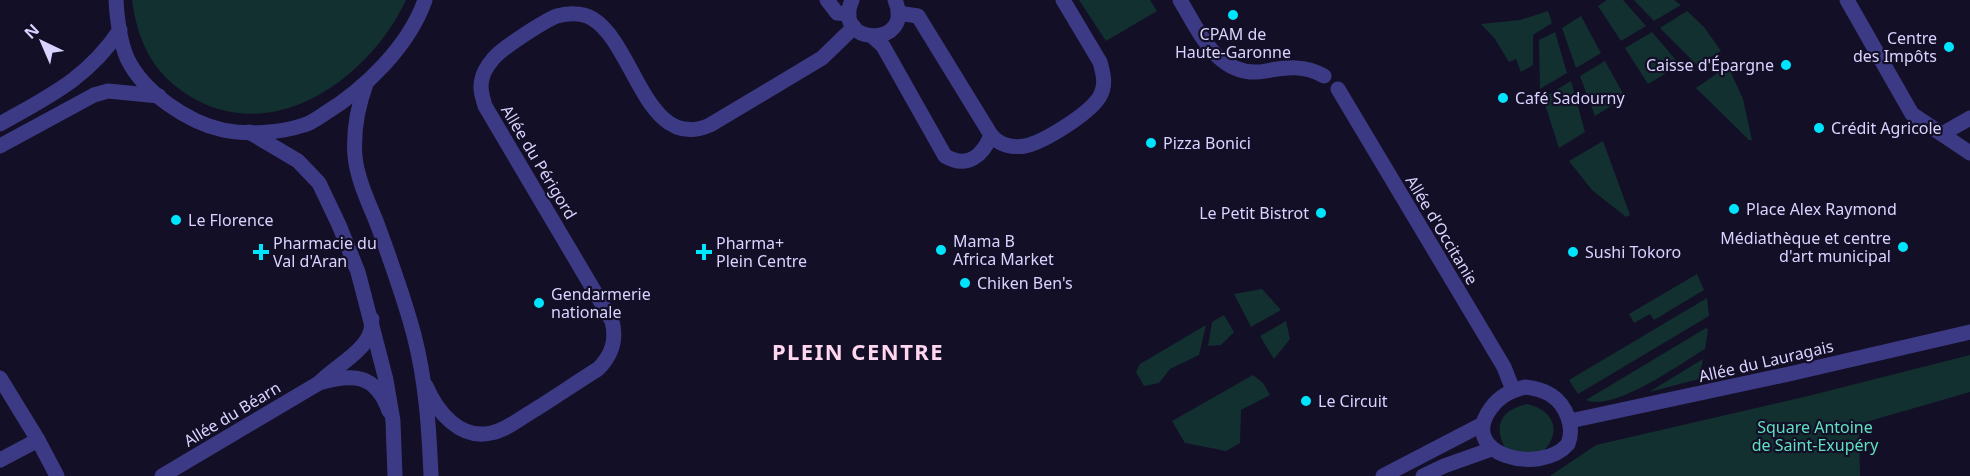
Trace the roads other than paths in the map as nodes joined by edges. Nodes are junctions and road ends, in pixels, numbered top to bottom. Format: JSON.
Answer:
{"nodes":[{"id":1,"x":116,"y":0,"type":"edge"},
{"id":2,"x":425,"y":0,"type":"edge"},
{"id":3,"x":827,"y":0,"type":"edge"},
{"id":4,"x":1063,"y":0,"type":"edge"},
{"id":5,"x":1180,"y":0,"type":"edge"},
{"id":6,"x":1847,"y":0,"type":"edge"},
{"id":7,"x":896,"y":7,"type":"edge"},
{"id":8,"x":852,"y":14,"type":"edge"},
{"id":9,"x":120,"y":30,"type":"junction"},
{"id":10,"x":873,"y":37,"type":"junction"},
{"id":11,"x":1324,"y":76,"type":"dead end"},
{"id":12,"x":366,"y":84,"type":"junction"},
{"id":13,"x":1338,"y":89,"type":"dead end"},
{"id":14,"x":159,"y":96,"type":"junction"},
{"id":15,"x":1970,"y":118,"type":"edge"},
{"id":16,"x":0,"y":124,"type":"edge"},
{"id":17,"x":249,"y":132,"type":"junction"},
{"id":18,"x":1942,"y":134,"type":"junction"},
{"id":19,"x":991,"y":135,"type":"junction"},
{"id":20,"x":0,"y":146,"type":"edge"},
{"id":21,"x":1970,"y":153,"type":"edge"},
{"id":22,"x":372,"y":319,"type":"junction"},
{"id":23,"x":1970,"y":332,"type":"edge"},
{"id":24,"x":0,"y":378,"type":"edge"},
{"id":25,"x":424,"y":380,"type":"junction"},
{"id":26,"x":319,"y":383,"type":"junction"},
{"id":27,"x":1513,"y":390,"type":"junction"},
{"id":28,"x":393,"y":421,"type":"junction"},
{"id":29,"x":1570,"y":421,"type":"junction"},
{"id":30,"x":1481,"y":425,"type":"junction"},
{"id":31,"x":38,"y":440,"type":"junction"},
{"id":32,"x":1488,"y":450,"type":"junction"},
{"id":33,"x":0,"y":460,"type":"edge"},
{"id":34,"x":57,"y":476,"type":"edge"},
{"id":35,"x":162,"y":476,"type":"edge"},
{"id":36,"x":394,"y":476,"type":"edge"},
{"id":37,"x":431,"y":476,"type":"edge"},
{"id":38,"x":1383,"y":476,"type":"edge"},
{"id":39,"x":1423,"y":476,"type":"edge"}],
"edges":[{"from":1,"to":9,"type":"street"},
{"from":2,"to":12,"type":"street"},
{"from":3,"to":8,"type":"street"},
{"from":4,"to":19,"type":"street"},
{"from":5,"to":11,"type":"street"},
{"from":6,"to":18,"type":"street"},
{"from":7,"to":10,"type":"street"},
{"from":7,"to":19,"type":"street"},
{"from":8,"to":10,"type":"street"},
{"from":8,"to":25,"type":"street","name":"Allée du Périgord"},
{"from":9,"to":14,"type":"street"},
{"from":9,"to":16,"type":"street"},
{"from":10,"to":19,"type":"street"},
{"from":12,"to":17,"type":"street"},
{"from":12,"to":25,"type":"street"},
{"from":13,"to":27,"type":"street","name":"Allée d'Occitanie"},
{"from":14,"to":17,"type":"street"},
{"from":14,"to":20,"type":"street"},
{"from":15,"to":18,"type":"street"},
{"from":17,"to":22,"type":"street"},
{"from":18,"to":21,"type":"street"},
{"from":22,"to":26,"type":"street","name":"Allée du Béarn"},
{"from":22,"to":28,"type":"street"},
{"from":23,"to":29,"type":"street","name":"Allée du Lauragais"},
{"from":24,"to":31,"type":"street"},
{"from":25,"to":37,"type":"street"},
{"from":26,"to":28,"type":"street","name":"Allée du Béarn"},
{"from":26,"to":35,"type":"street","name":"Allée du Béarn"},
{"from":27,"to":29,"type":"street"},
{"from":27,"to":30,"type":"street"},
{"from":28,"to":36,"type":"street"},
{"from":29,"to":32,"type":"street"},
{"from":30,"to":32,"type":"street"},
{"from":30,"to":38,"type":"street"},
{"from":31,"to":33,"type":"street"},
{"from":31,"to":34,"type":"street"},
{"from":32,"to":39,"type":"street"}]}
